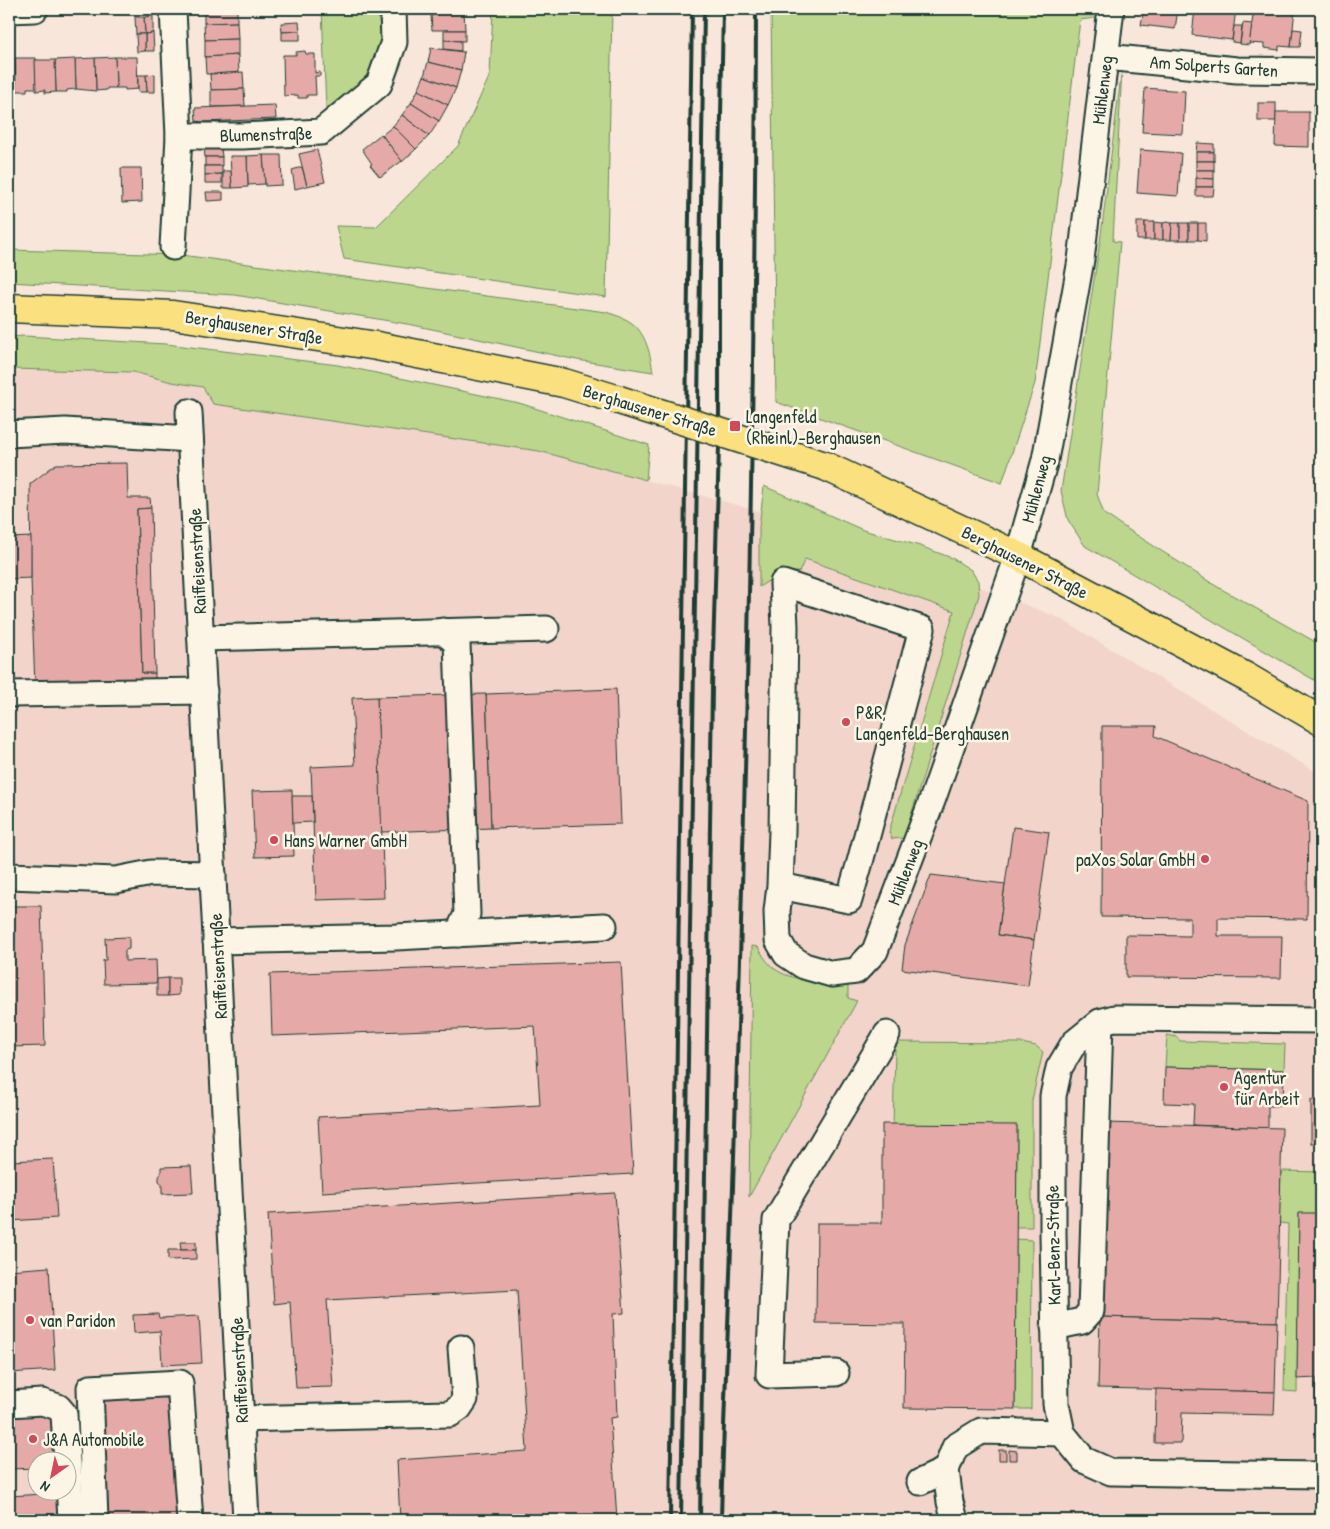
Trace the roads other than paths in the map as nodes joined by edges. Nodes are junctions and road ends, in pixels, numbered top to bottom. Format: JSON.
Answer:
{"nodes":[{"id":1,"x":35,"y":9,"type":"edge"},
{"id":2,"x":173,"y":9,"type":"edge"},
{"id":3,"x":393,"y":9,"type":"edge"},
{"id":4,"x":1111,"y":9,"type":"edge"},
{"id":5,"x":9,"y":10,"type":"edge"},
{"id":6,"x":1106,"y":57,"type":"junction"},
{"id":7,"x":1321,"y":71,"type":"edge"},
{"id":8,"x":179,"y":136,"type":"junction"},
{"id":9,"x":173,"y":246,"type":"dead end"},
{"id":10,"x":9,"y":308,"type":"edge"},
{"id":11,"x":190,"y":412,"type":"dead end"},
{"id":12,"x":9,"y":434,"type":"edge"},
{"id":13,"x":190,"y":439,"type":"junction"},
{"id":14,"x":1018,"y":556,"type":"junction"},
{"id":15,"x":546,"y":628,"type":"dead end"},
{"id":16,"x":443,"y":632,"type":"junction"},
{"id":17,"x":201,"y":638,"type":"junction"},
{"id":18,"x":204,"y":691,"type":"junction"},
{"id":19,"x":9,"y":694,"type":"edge"},
{"id":20,"x":1321,"y":721,"type":"edge"},
{"id":21,"x":213,"y":874,"type":"junction"},
{"id":22,"x":9,"y":876,"type":"edge"},
{"id":23,"x":780,"y":886,"type":"junction"},
{"id":24,"x":604,"y":926,"type":"dead end"},
{"id":25,"x":458,"y":934,"type":"junction"},
{"id":26,"x":216,"y":940,"type":"junction"},
{"id":27,"x":1321,"y":1020,"type":"edge"},
{"id":28,"x":1100,"y":1022,"type":"junction"},
{"id":29,"x":886,"y":1034,"type":"dead end"},
{"id":30,"x":1054,"y":1327,"type":"junction"},
{"id":31,"x":461,"y":1348,"type":"dead end"},
{"id":32,"x":836,"y":1373,"type":"dead end"},
{"id":33,"x":9,"y":1404,"type":"edge"},
{"id":34,"x":241,"y":1419,"type":"junction"},
{"id":35,"x":1062,"y":1433,"type":"junction"},
{"id":36,"x":66,"y":1452,"type":"edge"},
{"id":37,"x":946,"y":1470,"type":"junction"},
{"id":38,"x":1321,"y":1475,"type":"edge"},
{"id":39,"x":920,"y":1482,"type":"dead end"},
{"id":40,"x":70,"y":1502,"type":"edge"},
{"id":41,"x":71,"y":1520,"type":"edge"},
{"id":42,"x":95,"y":1520,"type":"edge"},
{"id":43,"x":190,"y":1520,"type":"edge"},
{"id":44,"x":246,"y":1520,"type":"edge"},
{"id":45,"x":955,"y":1520,"type":"edge"}],
"edges":[{"from":1,"to":5,"type":"street"},
{"from":2,"to":8,"type":"street"},
{"from":3,"to":8,"type":"street","name":"Blumenstraße"},
{"from":4,"to":6,"type":"street","name":"Mühlenweg"},
{"from":6,"to":7,"type":"street","name":"Am Solperts Garten"},
{"from":6,"to":14,"type":"street","name":"Mühlenweg"},
{"from":8,"to":9,"type":"street"},
{"from":10,"to":14,"type":"main road","name":"Berghausener Straße","bridge":true},
{"from":11,"to":13,"type":"street","name":"Raiffeisenstraße"},
{"from":12,"to":13,"type":"street"},
{"from":13,"to":17,"type":"street","name":"Raiffeisenstraße"},
{"from":14,"to":20,"type":"main road","name":"Berghausener Straße"},
{"from":14,"to":23,"type":"street","name":"Mühlenweg"},
{"from":15,"to":16,"type":"street"},
{"from":16,"to":17,"type":"street"},
{"from":16,"to":25,"type":"street"},
{"from":17,"to":18,"type":"street","name":"Raiffeisenstraße"},
{"from":18,"to":19,"type":"street"},
{"from":18,"to":21,"type":"street","name":"Raiffeisenstraße"},
{"from":21,"to":22,"type":"street"},
{"from":21,"to":26,"type":"street","name":"Raiffeisenstraße"},
{"from":23,"to":23,"type":"street"},
{"from":24,"to":25,"type":"street"},
{"from":25,"to":26,"type":"street"},
{"from":26,"to":34,"type":"street","name":"Raiffeisenstraße"},
{"from":27,"to":28,"type":"street","name":"Karl-Benz-Straße"},
{"from":28,"to":30,"type":"street","name":"Karl-Benz-Straße"},
{"from":28,"to":30,"type":"street"},
{"from":29,"to":32,"type":"street"},
{"from":30,"to":35,"type":"street","name":"Karl-Benz-Straße"},
{"from":31,"to":34,"type":"street"},
{"from":33,"to":36,"type":"street"},
{"from":34,"to":44,"type":"street","name":"Raiffeisenstraße"},
{"from":35,"to":37,"type":"street"},
{"from":35,"to":38,"type":"street","name":"Karl-Benz-Straße"},
{"from":37,"to":39,"type":"street"},
{"from":37,"to":45,"type":"street"},
{"from":40,"to":41,"type":"street"},
{"from":42,"to":43,"type":"street"}]}
